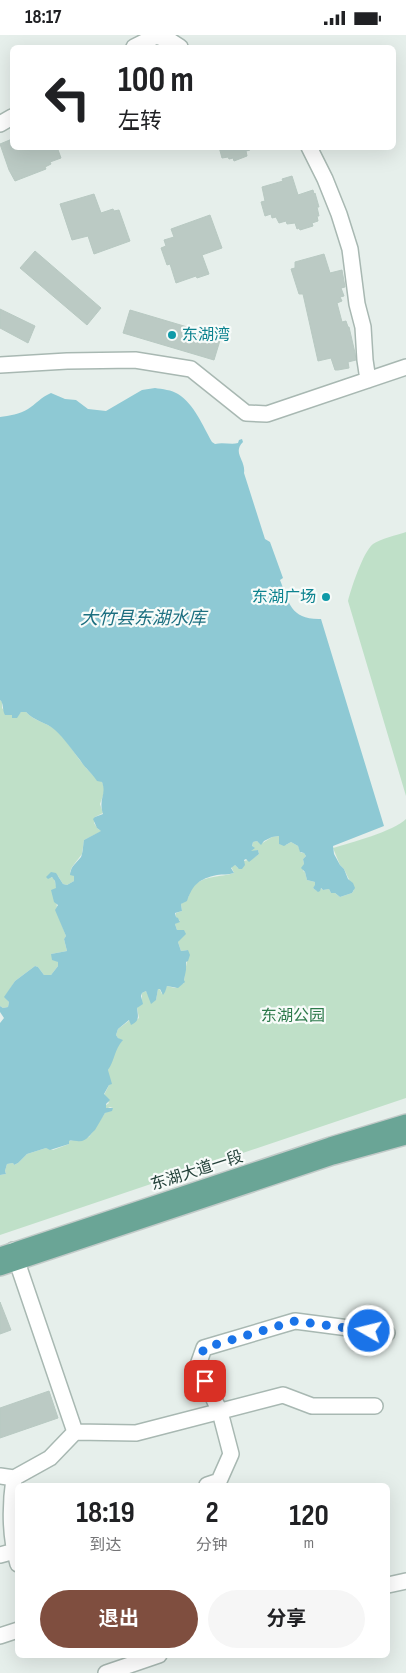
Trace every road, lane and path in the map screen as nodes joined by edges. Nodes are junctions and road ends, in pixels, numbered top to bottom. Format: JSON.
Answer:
{"nodes":[{"id":1,"x":138,"y":45,"type":"edge"},
{"id":2,"x":177,"y":45,"type":"edge"},
{"id":3,"x":310,"y":150,"type":"edge"},
{"id":4,"x":0,"y":365,"type":"edge"},
{"id":5,"x":406,"y":367,"type":"edge"},
{"id":6,"x":368,"y":380,"type":"junction"},
{"id":7,"x":406,"y":1122,"type":"edge"},
{"id":8,"x":406,"y":1137,"type":"edge"},
{"id":9,"x":10,"y":1256,"type":"edge"},
{"id":10,"x":0,"y":1268,"type":"edge"},
{"id":11,"x":387,"y":1333,"type":"dead end"},
{"id":12,"x":375,"y":1406,"type":"dead end"},
{"id":13,"x":220,"y":1412,"type":"junction"},
{"id":14,"x":75,"y":1431,"type":"junction"},
{"id":15,"x":7,"y":1477,"type":"edge"},
{"id":16,"x":213,"y":1483,"type":"edge"},
{"id":17,"x":12,"y":1555,"type":"edge"},
{"id":18,"x":406,"y":1581,"type":"edge"},
{"id":19,"x":390,"y":1585,"type":"edge"},
{"id":20,"x":15,"y":1631,"type":"edge"},
{"id":21,"x":0,"y":1636,"type":"edge"},
{"id":22,"x":150,"y":1658,"type":"edge"},
{"id":23,"x":106,"y":1673,"type":"edge"}],
"edges":[{"from":1,"to":2,"type":"street"},
{"from":3,"to":6,"type":"street"},
{"from":4,"to":6,"type":"street"},
{"from":5,"to":6,"type":"street"},
{"from":7,"to":9,"type":"main road","name":"东湖大道一段"},
{"from":8,"to":9,"type":"main road","name":"东湖大道一段"},
{"from":9,"to":10,"type":"main road","name":"东湖大道一段"},
{"from":9,"to":14,"type":"street"},
{"from":11,"to":13,"type":"street"},
{"from":12,"to":13,"type":"street"},
{"from":13,"to":14,"type":"street"},
{"from":13,"to":16,"type":"street"},
{"from":14,"to":15,"type":"street"},
{"from":15,"to":17,"type":"street"},
{"from":18,"to":19,"type":"street"},
{"from":20,"to":21,"type":"street"},
{"from":22,"to":23,"type":"street"}]}
